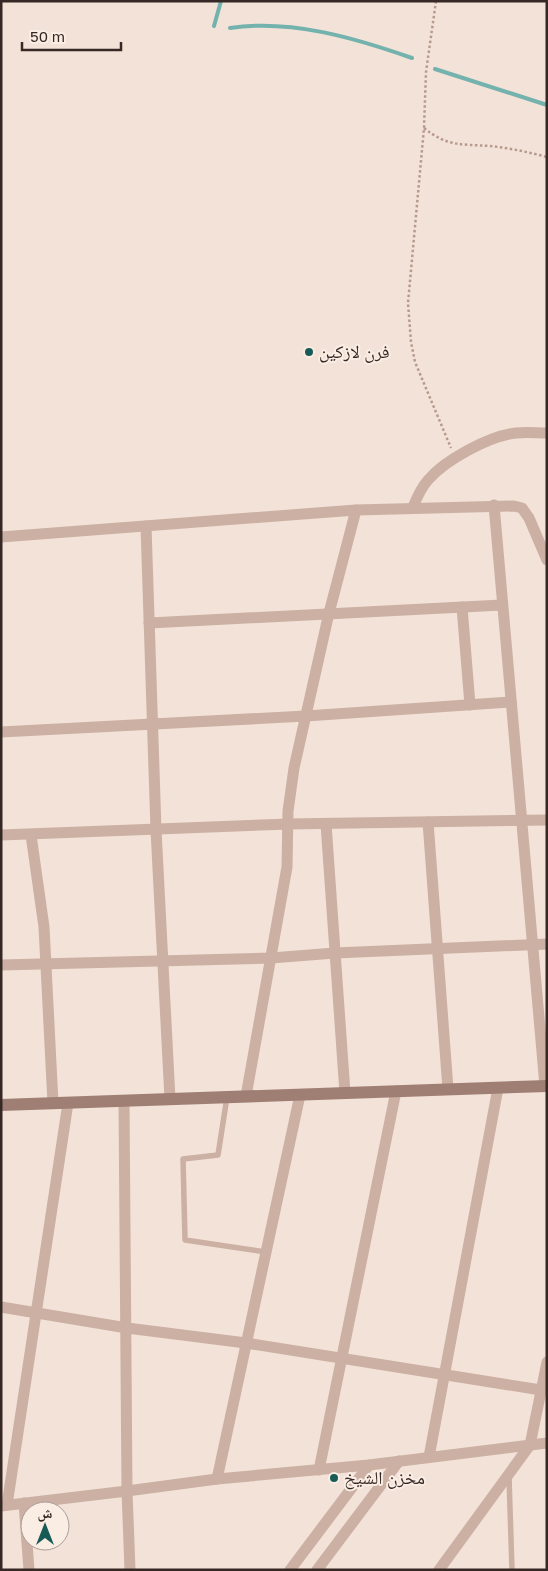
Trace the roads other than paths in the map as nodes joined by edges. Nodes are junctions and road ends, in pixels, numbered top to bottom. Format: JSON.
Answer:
{"nodes":[{"id":1,"x":547,"y":432,"type":"edge"},
{"id":2,"x":494,"y":505,"type":"junction"},
{"id":3,"x":414,"y":507,"type":"junction"},
{"id":4,"x":356,"y":510,"type":"junction"},
{"id":5,"x":146,"y":526,"type":"junction"},
{"id":6,"x":1,"y":537,"type":"edge"},
{"id":7,"x":543,"y":541,"type":"edge"},
{"id":8,"x":547,"y":560,"type":"edge"},
{"id":9,"x":502,"y":605,"type":"junction"},
{"id":10,"x":462,"y":607,"type":"junction"},
{"id":11,"x":329,"y":613,"type":"junction"},
{"id":12,"x":149,"y":623,"type":"junction"},
{"id":13,"x":511,"y":702,"type":"junction"},
{"id":14,"x":470,"y":705,"type":"junction"},
{"id":15,"x":306,"y":716,"type":"junction"},
{"id":16,"x":152,"y":723,"type":"junction"},
{"id":17,"x":1,"y":732,"type":"edge"},
{"id":18,"x":521,"y":820,"type":"junction"},
{"id":19,"x":547,"y":820,"type":"edge"},
{"id":20,"x":428,"y":822,"type":"junction"},
{"id":21,"x":289,"y":824,"type":"junction"},
{"id":22,"x":326,"y":824,"type":"junction"},
{"id":23,"x":156,"y":830,"type":"junction"},
{"id":24,"x":1,"y":835,"type":"edge"},
{"id":25,"x":31,"y":835,"type":"junction"},
{"id":26,"x":532,"y":944,"type":"junction"},
{"id":27,"x":547,"y":944,"type":"edge"},
{"id":28,"x":439,"y":948,"type":"junction"},
{"id":29,"x":335,"y":953,"type":"junction"},
{"id":30,"x":271,"y":958,"type":"junction"},
{"id":31,"x":163,"y":962,"type":"junction"},
{"id":32,"x":47,"y":964,"type":"junction"},
{"id":33,"x":1,"y":965,"type":"edge"},
{"id":34,"x":546,"y":1086,"type":"edge"},
{"id":35,"x":498,"y":1088,"type":"junction"},
{"id":36,"x":448,"y":1089,"type":"junction"},
{"id":37,"x":396,"y":1091,"type":"junction"},
{"id":38,"x":345,"y":1093,"type":"junction"},
{"id":39,"x":300,"y":1094,"type":"junction"},
{"id":40,"x":246,"y":1096,"type":"junction"},
{"id":41,"x":227,"y":1097,"type":"junction"},
{"id":42,"x":170,"y":1099,"type":"junction"},
{"id":43,"x":124,"y":1101,"type":"junction"},
{"id":44,"x":53,"y":1103,"type":"junction"},
{"id":45,"x":68,"y":1103,"type":"junction"},
{"id":46,"x":1,"y":1105,"type":"edge"},
{"id":47,"x":266,"y":1252,"type":"junction"},
{"id":48,"x":1,"y":1307,"type":"edge"},
{"id":49,"x":36,"y":1312,"type":"junction"},
{"id":50,"x":127,"y":1328,"type":"junction"},
{"id":51,"x":246,"y":1344,"type":"junction"},
{"id":52,"x":342,"y":1358,"type":"junction"},
{"id":53,"x":547,"y":1362,"type":"edge"},
{"id":54,"x":444,"y":1375,"type":"junction"},
{"id":55,"x":541,"y":1390,"type":"junction"},
{"id":56,"x":547,"y":1443,"type":"edge"},
{"id":57,"x":530,"y":1445,"type":"junction"},
{"id":58,"x":429,"y":1457,"type":"junction"},
{"id":59,"x":399,"y":1461,"type":"junction"},
{"id":60,"x":369,"y":1465,"type":"junction"},
{"id":61,"x":319,"y":1470,"type":"junction"},
{"id":62,"x":509,"y":1474,"type":"junction"},
{"id":63,"x":217,"y":1479,"type":"junction"},
{"id":64,"x":127,"y":1491,"type":"junction"},
{"id":65,"x":41,"y":1501,"type":"edge"},
{"id":66,"x":20,"y":1503,"type":"edge"},
{"id":67,"x":4,"y":1505,"type":"edge"},
{"id":68,"x":28,"y":1551,"type":"edge"},
{"id":69,"x":29,"y":1570,"type":"edge"},
{"id":70,"x":130,"y":1570,"type":"edge"},
{"id":71,"x":289,"y":1570,"type":"edge"},
{"id":72,"x":317,"y":1570,"type":"edge"},
{"id":73,"x":439,"y":1570,"type":"edge"},
{"id":74,"x":512,"y":1570,"type":"edge"}],
"edges":[{"from":1,"to":3,"type":"street"},
{"from":2,"to":3,"type":"street"},
{"from":2,"to":7,"type":"street"},
{"from":2,"to":9,"type":"street"},
{"from":3,"to":4,"type":"street"},
{"from":4,"to":5,"type":"street"},
{"from":4,"to":11,"type":"street"},
{"from":5,"to":6,"type":"street"},
{"from":5,"to":12,"type":"street"},
{"from":7,"to":8,"type":"street"},
{"from":9,"to":10,"type":"street"},
{"from":9,"to":13,"type":"street"},
{"from":10,"to":11,"type":"street"},
{"from":10,"to":14,"type":"street"},
{"from":11,"to":12,"type":"street"},
{"from":11,"to":15,"type":"street"},
{"from":12,"to":16,"type":"street"},
{"from":13,"to":14,"type":"street"},
{"from":13,"to":18,"type":"street"},
{"from":14,"to":15,"type":"street"},
{"from":15,"to":16,"type":"street"},
{"from":15,"to":21,"type":"street"},
{"from":16,"to":17,"type":"street"},
{"from":16,"to":23,"type":"street"},
{"from":18,"to":19,"type":"street"},
{"from":18,"to":20,"type":"street"},
{"from":18,"to":26,"type":"street"},
{"from":20,"to":22,"type":"street"},
{"from":20,"to":28,"type":"street"},
{"from":21,"to":22,"type":"street"},
{"from":21,"to":23,"type":"street"},
{"from":21,"to":30,"type":"street"},
{"from":22,"to":29,"type":"street"},
{"from":23,"to":25,"type":"street"},
{"from":23,"to":31,"type":"street"},
{"from":24,"to":25,"type":"street"},
{"from":25,"to":32,"type":"street"},
{"from":26,"to":27,"type":"street"},
{"from":26,"to":28,"type":"street"},
{"from":26,"to":34,"type":"street"},
{"from":28,"to":29,"type":"street"},
{"from":28,"to":36,"type":"street"},
{"from":29,"to":30,"type":"street"},
{"from":29,"to":38,"type":"street"},
{"from":30,"to":31,"type":"street"},
{"from":30,"to":40,"type":"street"},
{"from":31,"to":32,"type":"street"},
{"from":31,"to":42,"type":"street"},
{"from":32,"to":33,"type":"street"},
{"from":32,"to":44,"type":"street"},
{"from":34,"to":35,"type":"street"},
{"from":35,"to":36,"type":"street"},
{"from":35,"to":54,"type":"street"},
{"from":36,"to":37,"type":"street"},
{"from":37,"to":38,"type":"street"},
{"from":37,"to":52,"type":"street"},
{"from":38,"to":39,"type":"street"},
{"from":39,"to":40,"type":"street"},
{"from":39,"to":47,"type":"street"},
{"from":40,"to":41,"type":"street"},
{"from":41,"to":42,"type":"street"},
{"from":41,"to":47,"type":"lane"},
{"from":42,"to":43,"type":"street"},
{"from":43,"to":45,"type":"street"},
{"from":43,"to":50,"type":"street"},
{"from":44,"to":45,"type":"street"},
{"from":44,"to":46,"type":"street"},
{"from":45,"to":49,"type":"street"},
{"from":47,"to":51,"type":"street"},
{"from":48,"to":49,"type":"street"},
{"from":49,"to":50,"type":"street"},
{"from":49,"to":67,"type":"street"},
{"from":50,"to":51,"type":"street"},
{"from":50,"to":64,"type":"street"},
{"from":51,"to":52,"type":"street"},
{"from":51,"to":63,"type":"street"},
{"from":52,"to":54,"type":"street"},
{"from":52,"to":61,"type":"street"},
{"from":53,"to":55,"type":"street"},
{"from":54,"to":55,"type":"street"},
{"from":54,"to":58,"type":"street"},
{"from":55,"to":57,"type":"street"},
{"from":56,"to":57,"type":"street"},
{"from":57,"to":58,"type":"street"},
{"from":57,"to":62,"type":"street"},
{"from":58,"to":59,"type":"street"},
{"from":59,"to":60,"type":"street"},
{"from":59,"to":72,"type":"street"},
{"from":60,"to":61,"type":"street"},
{"from":60,"to":71,"type":"street"},
{"from":61,"to":63,"type":"street"},
{"from":62,"to":73,"type":"street"},
{"from":62,"to":74,"type":"lane"},
{"from":63,"to":64,"type":"street"},
{"from":64,"to":65,"type":"street"},
{"from":64,"to":70,"type":"street"},
{"from":66,"to":67,"type":"street"},
{"from":68,"to":69,"type":"street"}]}
